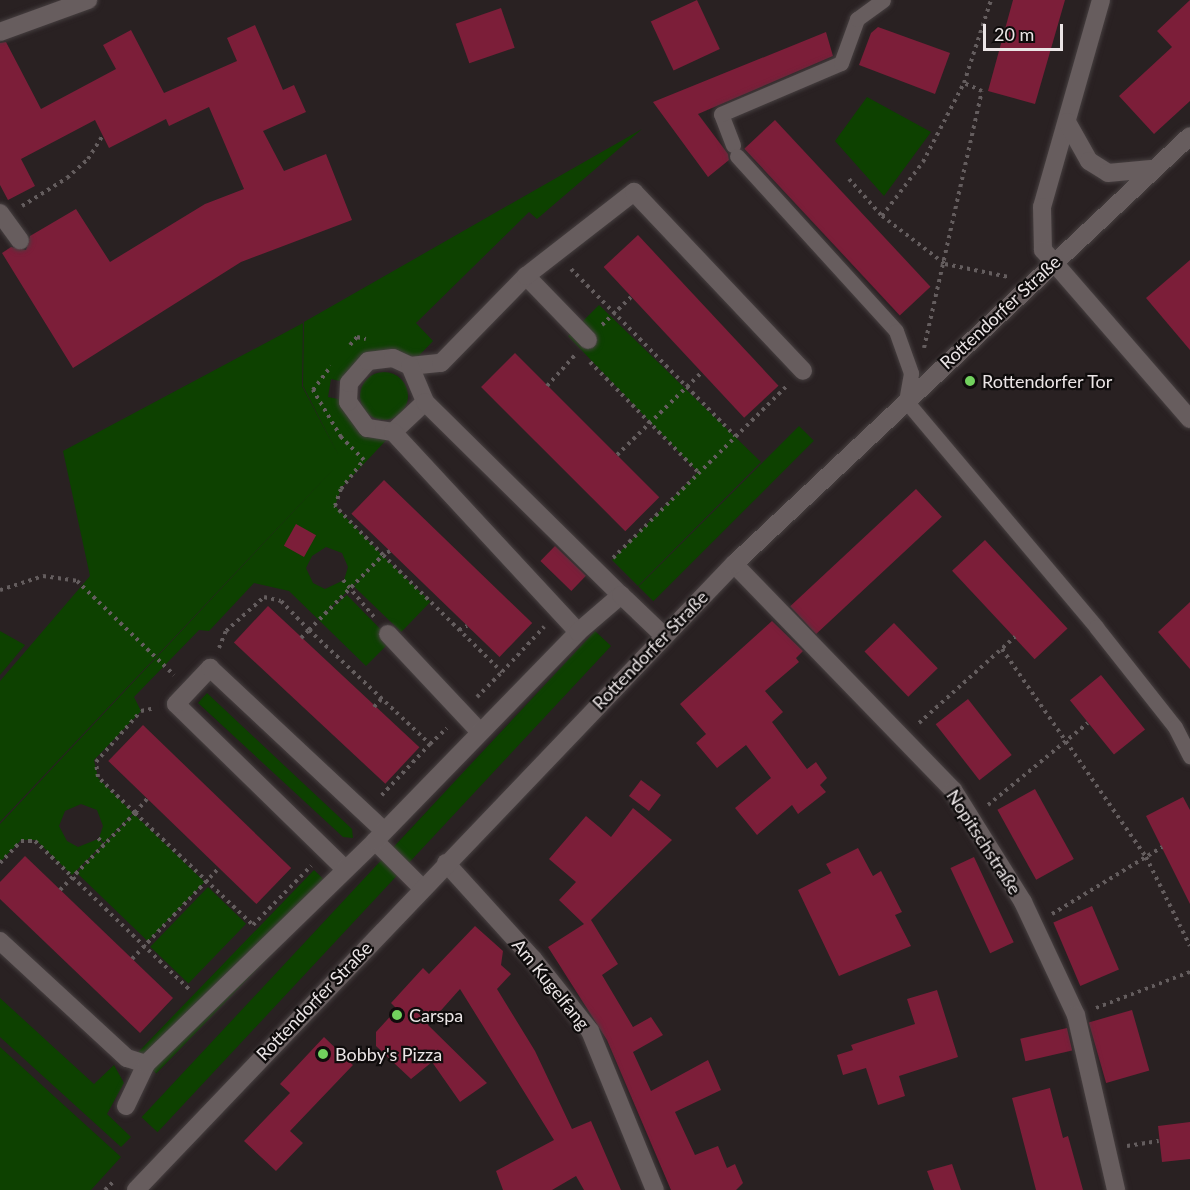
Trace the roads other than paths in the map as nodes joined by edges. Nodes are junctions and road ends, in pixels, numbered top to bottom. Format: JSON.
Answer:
{"nodes":[{"id":1,"x":88,"y":0,"type":"edge"},
{"id":2,"x":883,"y":0,"type":"edge"},
{"id":3,"x":1101,"y":0,"type":"edge"},
{"id":4,"x":0,"y":32,"type":"edge"},
{"id":5,"x":1067,"y":122,"type":"junction"},
{"id":6,"x":1190,"y":136,"type":"edge"},
{"id":7,"x":1152,"y":169,"type":"junction"},
{"id":8,"x":2,"y":215,"type":"edge"},
{"id":9,"x":20,"y":241,"type":"dead end"},
{"id":10,"x":1052,"y":263,"type":"junction"},
{"id":11,"x":526,"y":276,"type":"junction"},
{"id":12,"x":584,"y":345,"type":"road end"},
{"id":13,"x":410,"y":366,"type":"junction"},
{"id":14,"x":803,"y":371,"type":"road end"},
{"id":15,"x":906,"y":401,"type":"junction"},
{"id":16,"x":425,"y":402,"type":"junction"},
{"id":17,"x":1190,"y":419,"type":"edge"},
{"id":18,"x":393,"y":432,"type":"junction"},
{"id":19,"x":734,"y":564,"type":"junction"},
{"id":20,"x":621,"y":595,"type":"junction"},
{"id":21,"x":578,"y":632,"type":"junction"},
{"id":22,"x":388,"y":634,"type":"road end"},
{"id":23,"x":664,"y":636,"type":"junction"},
{"id":24,"x":478,"y":730,"type":"junction"},
{"id":25,"x":1190,"y":756,"type":"edge"},
{"id":26,"x":380,"y":836,"type":"junction"},
{"id":27,"x":446,"y":863,"type":"junction"},
{"id":28,"x":345,"y":868,"type":"junction"},
{"id":29,"x":422,"y":888,"type":"junction"},
{"id":30,"x":0,"y":941,"type":"edge"},
{"id":31,"x":146,"y":1064,"type":"junction"},
{"id":32,"x":126,"y":1106,"type":"dead end"},
{"id":33,"x":136,"y":1190,"type":"edge"},
{"id":34,"x":655,"y":1190,"type":"edge"},
{"id":35,"x":1116,"y":1190,"type":"edge"}],
"edges":[{"from":1,"to":4,"type":"street"},
{"from":2,"to":15,"type":"lane"},
{"from":3,"to":5,"type":"street"},
{"from":5,"to":7,"type":"street"},
{"from":5,"to":10,"type":"street"},
{"from":6,"to":7,"type":"street","name":"Rottendorfer Straße"},
{"from":7,"to":10,"type":"street","name":"Rottendorfer Straße"},
{"from":8,"to":9,"type":"street"},
{"from":10,"to":15,"type":"street","name":"Rottendorfer Straße"},
{"from":10,"to":17,"type":"street"},
{"from":11,"to":12,"type":"street"},
{"from":11,"to":13,"type":"street"},
{"from":11,"to":14,"type":"street"},
{"from":13,"to":16,"type":"street"},
{"from":13,"to":18,"type":"street"},
{"from":15,"to":19,"type":"street","name":"Rottendorfer Straße"},
{"from":15,"to":25,"type":"lane"},
{"from":16,"to":18,"type":"street"},
{"from":16,"to":20,"type":"street"},
{"from":18,"to":21,"type":"street"},
{"from":19,"to":23,"type":"street","name":"Rottendorfer Straße"},
{"from":19,"to":35,"type":"street","name":"Nopitschstraße"},
{"from":20,"to":21,"type":"street"},
{"from":20,"to":23,"type":"street"},
{"from":21,"to":24,"type":"street"},
{"from":22,"to":24,"type":"street"},
{"from":23,"to":27,"type":"street","name":"Rottendorfer Straße"},
{"from":24,"to":26,"type":"street"},
{"from":26,"to":28,"type":"street"},
{"from":26,"to":28,"type":"street"},
{"from":26,"to":29,"type":"street"},
{"from":27,"to":29,"type":"street","name":"Rottendorfer Straße"},
{"from":27,"to":34,"type":"street","name":"Am Kugelfang"},
{"from":28,"to":31,"type":"street"},
{"from":29,"to":33,"type":"street","name":"Rottendorfer Straße"},
{"from":30,"to":31,"type":"street"},
{"from":31,"to":32,"type":"street"}]}
